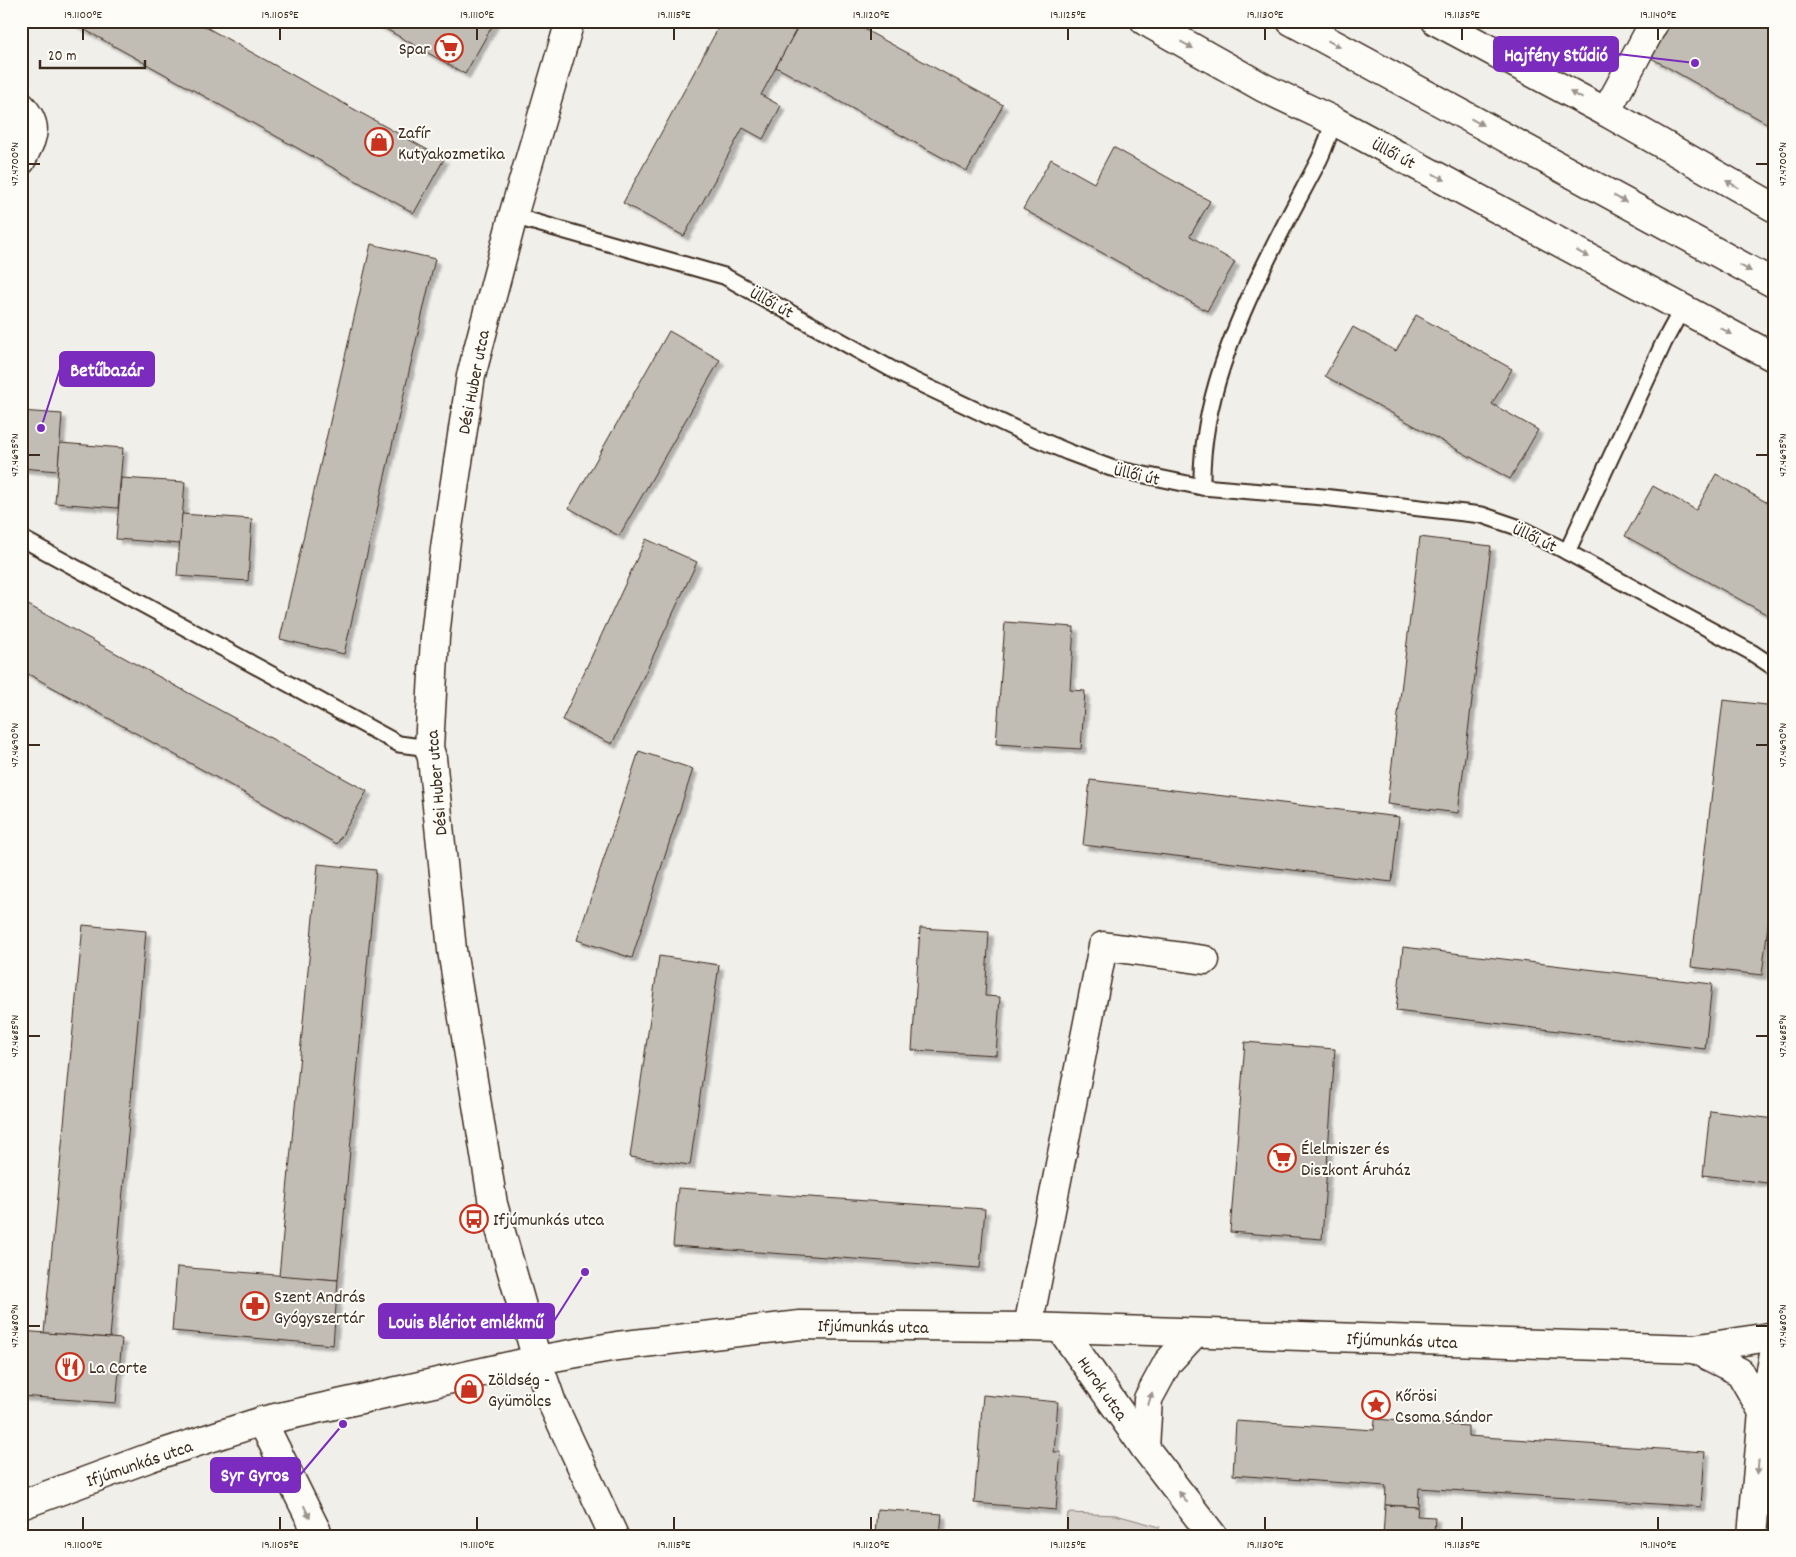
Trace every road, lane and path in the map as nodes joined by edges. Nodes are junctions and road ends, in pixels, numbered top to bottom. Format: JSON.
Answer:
{"nodes":[{"id":1,"x":570,"y":21,"type":"edge"},
{"id":2,"x":1144,"y":21,"type":"edge"},
{"id":3,"x":1291,"y":21,"type":"edge"},
{"id":4,"x":1436,"y":21,"type":"edge"},
{"id":5,"x":1655,"y":21,"type":"edge"},
{"id":6,"x":21,"y":106,"type":"edge"},
{"id":7,"x":1606,"y":112,"type":"junction"},
{"id":8,"x":1334,"y":121,"type":"junction"},
{"id":9,"x":21,"y":161,"type":"edge"},
{"id":10,"x":1775,"y":208,"type":"edge"},
{"id":11,"x":514,"y":216,"type":"junction"},
{"id":12,"x":1775,"y":284,"type":"edge"},
{"id":13,"x":1682,"y":307,"type":"junction"},
{"id":14,"x":1775,"y":358,"type":"edge"},
{"id":15,"x":1202,"y":487,"type":"junction"},
{"id":16,"x":21,"y":538,"type":"edge"},
{"id":17,"x":1567,"y":552,"type":"junction"},
{"id":18,"x":1775,"y":668,"type":"edge"},
{"id":19,"x":429,"y":748,"type":"junction"},
{"id":20,"x":1205,"y":960,"type":"dead end"},
{"id":21,"x":1028,"y":1327,"type":"junction"},
{"id":22,"x":1060,"y":1328,"type":"junction"},
{"id":23,"x":1195,"y":1333,"type":"junction"},
{"id":24,"x":1775,"y":1336,"type":"edge"},
{"id":25,"x":1694,"y":1349,"type":"junction"},
{"id":26,"x":1775,"y":1350,"type":"edge"},
{"id":27,"x":538,"y":1360,"type":"junction"},
{"id":28,"x":1763,"y":1412,"type":"junction"},
{"id":29,"x":262,"y":1421,"type":"junction"},
{"id":30,"x":1145,"y":1448,"type":"junction"},
{"id":31,"x":21,"y":1505,"type":"edge"},
{"id":32,"x":319,"y":1536,"type":"edge"},
{"id":33,"x":614,"y":1536,"type":"edge"},
{"id":34,"x":1212,"y":1536,"type":"edge"},
{"id":35,"x":1752,"y":1536,"type":"edge"}],
"edges":[{"from":1,"to":11,"type":"street","name":"Dési Huber utca"},
{"from":2,"to":8,"type":"street","name":"Üllői út","one_way":true},
{"from":3,"to":12,"type":"street","one_way":true},
{"from":7,"to":4,"type":"street","one_way":true},
{"from":5,"to":7,"type":"street"},
{"from":6,"to":9,"type":"street"},
{"from":10,"to":7,"type":"street","one_way":true},
{"from":8,"to":13,"type":"street","name":"Üllői út","one_way":true},
{"from":8,"to":15,"type":"lane"},
{"from":11,"to":15,"type":"lane","name":"Üllői út"},
{"from":11,"to":19,"type":"street","name":"Dési Huber utca"},
{"from":13,"to":14,"type":"street","name":"Üllői út","one_way":true},
{"from":13,"to":17,"type":"lane"},
{"from":15,"to":17,"type":"lane","name":"Üllői út"},
{"from":16,"to":19,"type":"lane"},
{"from":17,"to":18,"type":"lane","name":"Üllői út"},
{"from":19,"to":27,"type":"street","name":"Dési Huber utca"},
{"from":20,"to":21,"type":"street"},
{"from":21,"to":22,"type":"street","name":"Ifjúmunkás utca"},
{"from":21,"to":27,"type":"street","name":"Ifjúmunkás utca"},
{"from":22,"to":23,"type":"street","name":"Ifjúmunkás utca"},
{"from":22,"to":30,"type":"street","name":"Hurok utca"},
{"from":23,"to":25,"type":"street","name":"Ifjúmunkás utca"},
{"from":30,"to":23,"type":"street","name":"Hurok utca","one_way":true},
{"from":24,"to":25,"type":"street","name":"Ifjúmunkás utca"},
{"from":25,"to":28,"type":"street"},
{"from":26,"to":28,"type":"street"},
{"from":27,"to":29,"type":"street","name":"Ifjúmunkás utca"},
{"from":27,"to":33,"type":"street","name":"Dési Huber utca"},
{"from":28,"to":35,"type":"street","one_way":true},
{"from":29,"to":31,"type":"street","name":"Ifjúmunkás utca"},
{"from":29,"to":32,"type":"street","one_way":true},
{"from":34,"to":30,"type":"street","name":"Hurok utca","one_way":true}]}
